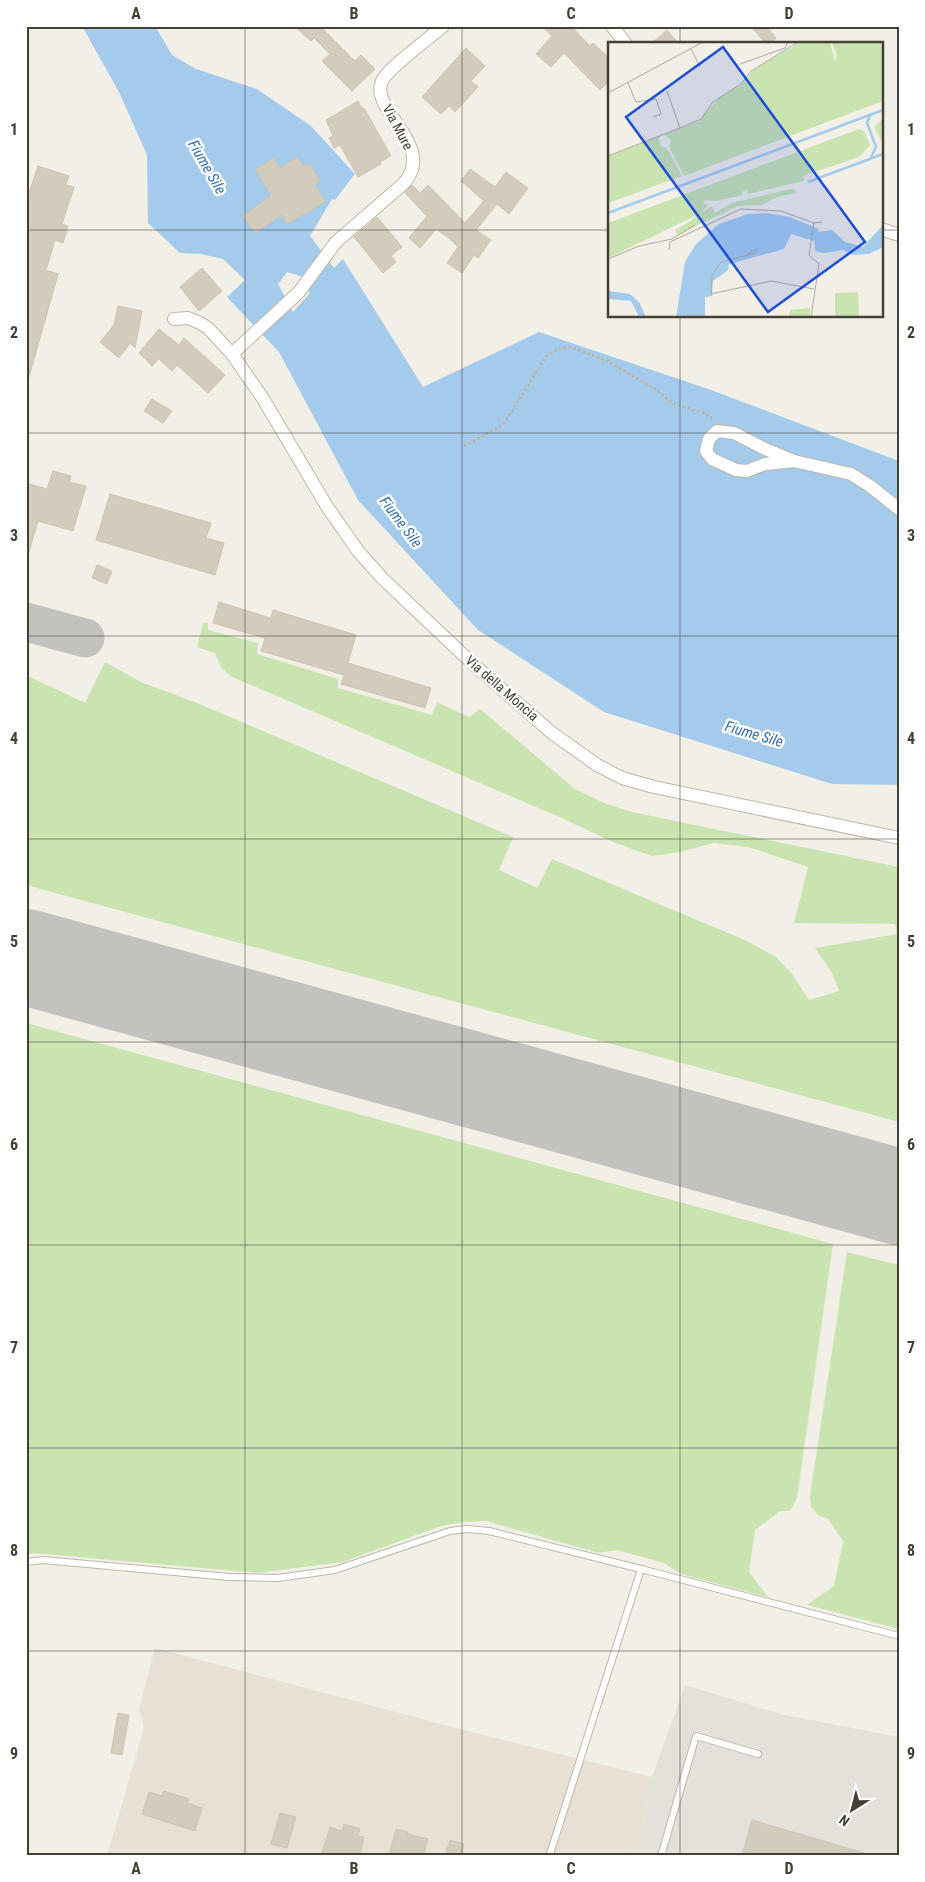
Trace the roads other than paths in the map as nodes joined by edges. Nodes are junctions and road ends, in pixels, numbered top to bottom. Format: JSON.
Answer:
{"nodes":[{"id":1,"x":443,"y":26,"type":"edge"},
{"id":2,"x":612,"y":26,"type":"edge"},
{"id":3,"x":624,"y":42,"type":"edge"},
{"id":4,"x":882,"y":229,"type":"edge"},
{"id":5,"x":899,"y":235,"type":"edge"},
{"id":6,"x":174,"y":319,"type":"dead end"},
{"id":7,"x":232,"y":354,"type":"junction"},
{"id":8,"x":794,"y":461,"type":"junction"},
{"id":9,"x":899,"y":509,"type":"edge"},
{"id":10,"x":899,"y":838,"type":"edge"},
{"id":11,"x":26,"y":1562,"type":"edge"},
{"id":12,"x":641,"y":1569,"type":"junction"},
{"id":13,"x":899,"y":1636,"type":"edge"},
{"id":14,"x":758,"y":1754,"type":"dead end"},
{"id":15,"x":550,"y":1854,"type":"dead end"},
{"id":16,"x":661,"y":1856,"type":"edge"}],
"edges":[{"from":1,"to":7,"type":"street","name":"Via Mure"},
{"from":2,"to":3,"type":"street"},
{"from":4,"to":5,"type":"street"},
{"from":6,"to":7,"type":"street","name":"Via della Moncia"},
{"from":7,"to":10,"type":"street","name":"Via della Moncia"},
{"from":8,"to":8,"type":"street"},
{"from":8,"to":9,"type":"street"},
{"from":11,"to":12,"type":"lane"},
{"from":12,"to":13,"type":"lane"},
{"from":12,"to":15,"type":"lane"},
{"from":14,"to":16,"type":"lane"}]}
